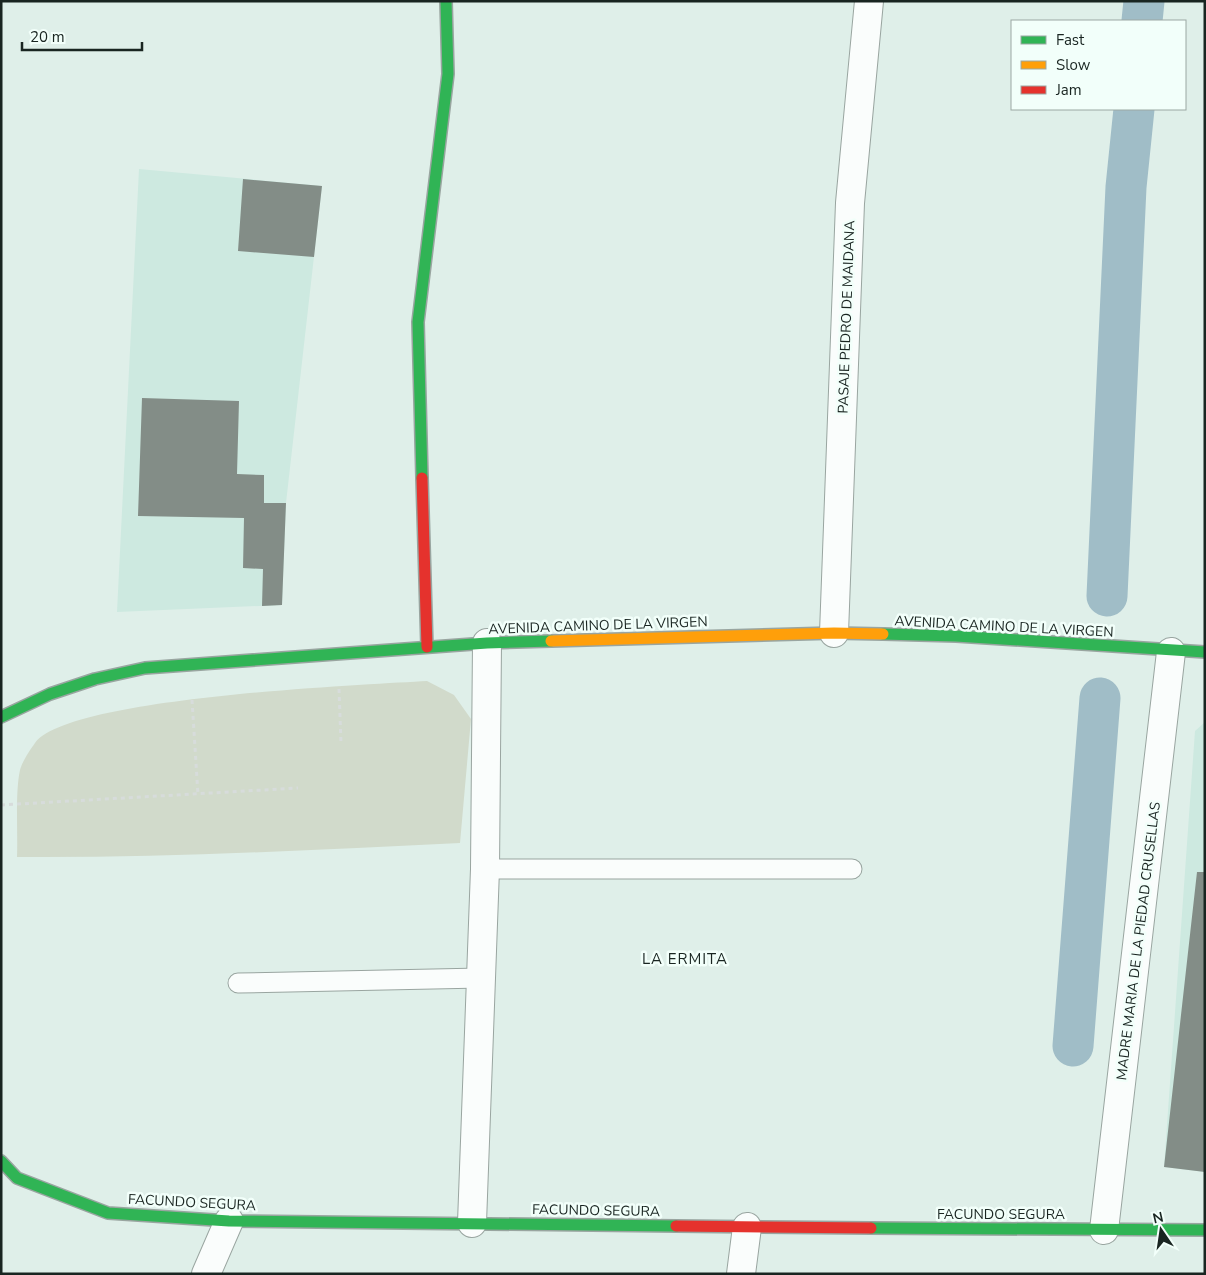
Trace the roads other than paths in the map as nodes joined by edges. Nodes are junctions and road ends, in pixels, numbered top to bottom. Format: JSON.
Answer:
{"nodes":[{"id":1,"x":446,"y":1,"type":"edge"},
{"id":2,"x":869,"y":1,"type":"edge"},
{"id":3,"x":834,"y":633,"type":"junction"},
{"id":4,"x":487,"y":643,"type":"junction"},
{"id":5,"x":426,"y":647,"type":"junction"},
{"id":6,"x":1171,"y":652,"type":"junction"},
{"id":7,"x":1205,"y":652,"type":"edge"},
{"id":8,"x":1,"y":718,"type":"edge"},
{"id":9,"x":485,"y":869,"type":"junction"},
{"id":10,"x":852,"y":869,"type":"dead end"},
{"id":11,"x":481,"y":978,"type":"junction"},
{"id":12,"x":238,"y":983,"type":"dead end"},
{"id":13,"x":1,"y":1161,"type":"edge"},
{"id":14,"x":229,"y":1221,"type":"junction"},
{"id":15,"x":472,"y":1223,"type":"junction"},
{"id":16,"x":747,"y":1227,"type":"junction"},
{"id":17,"x":1104,"y":1230,"type":"junction"},
{"id":18,"x":1205,"y":1230,"type":"edge"},
{"id":19,"x":206,"y":1274,"type":"edge"},
{"id":20,"x":741,"y":1274,"type":"edge"}],
"edges":[{"from":1,"to":5,"type":"street"},
{"from":2,"to":3,"type":"street","name":"PASAJE PEDRO DE MAIDANA"},
{"from":3,"to":4,"type":"street","name":"AVENIDA CAMINO DE LA VIRGEN"},
{"from":3,"to":6,"type":"street","name":"AVENIDA CAMINO DE LA VIRGEN"},
{"from":4,"to":5,"type":"street","name":"AVENIDA CAMINO DE LA VIRGEN"},
{"from":4,"to":9,"type":"street"},
{"from":5,"to":8,"type":"street","name":"AVENIDA CAMINO DE LA VIRGEN"},
{"from":6,"to":7,"type":"street","name":"AVENIDA CAMINO DE LA VIRGEN"},
{"from":6,"to":17,"type":"street","name":"MADRE MARIA DE LA PIEDAD CRUSELLAS"},
{"from":9,"to":10,"type":"lane"},
{"from":9,"to":11,"type":"street"},
{"from":11,"to":12,"type":"lane"},
{"from":11,"to":15,"type":"street"},
{"from":13,"to":14,"type":"street","name":"FACUNDO SEGURA"},
{"from":14,"to":15,"type":"street","name":"FACUNDO SEGURA"},
{"from":14,"to":19,"type":"street"},
{"from":15,"to":16,"type":"street","name":"FACUNDO SEGURA"},
{"from":16,"to":17,"type":"street","name":"FACUNDO SEGURA"},
{"from":16,"to":20,"type":"street"},
{"from":17,"to":18,"type":"street","name":"FACUNDO SEGURA"}]}
